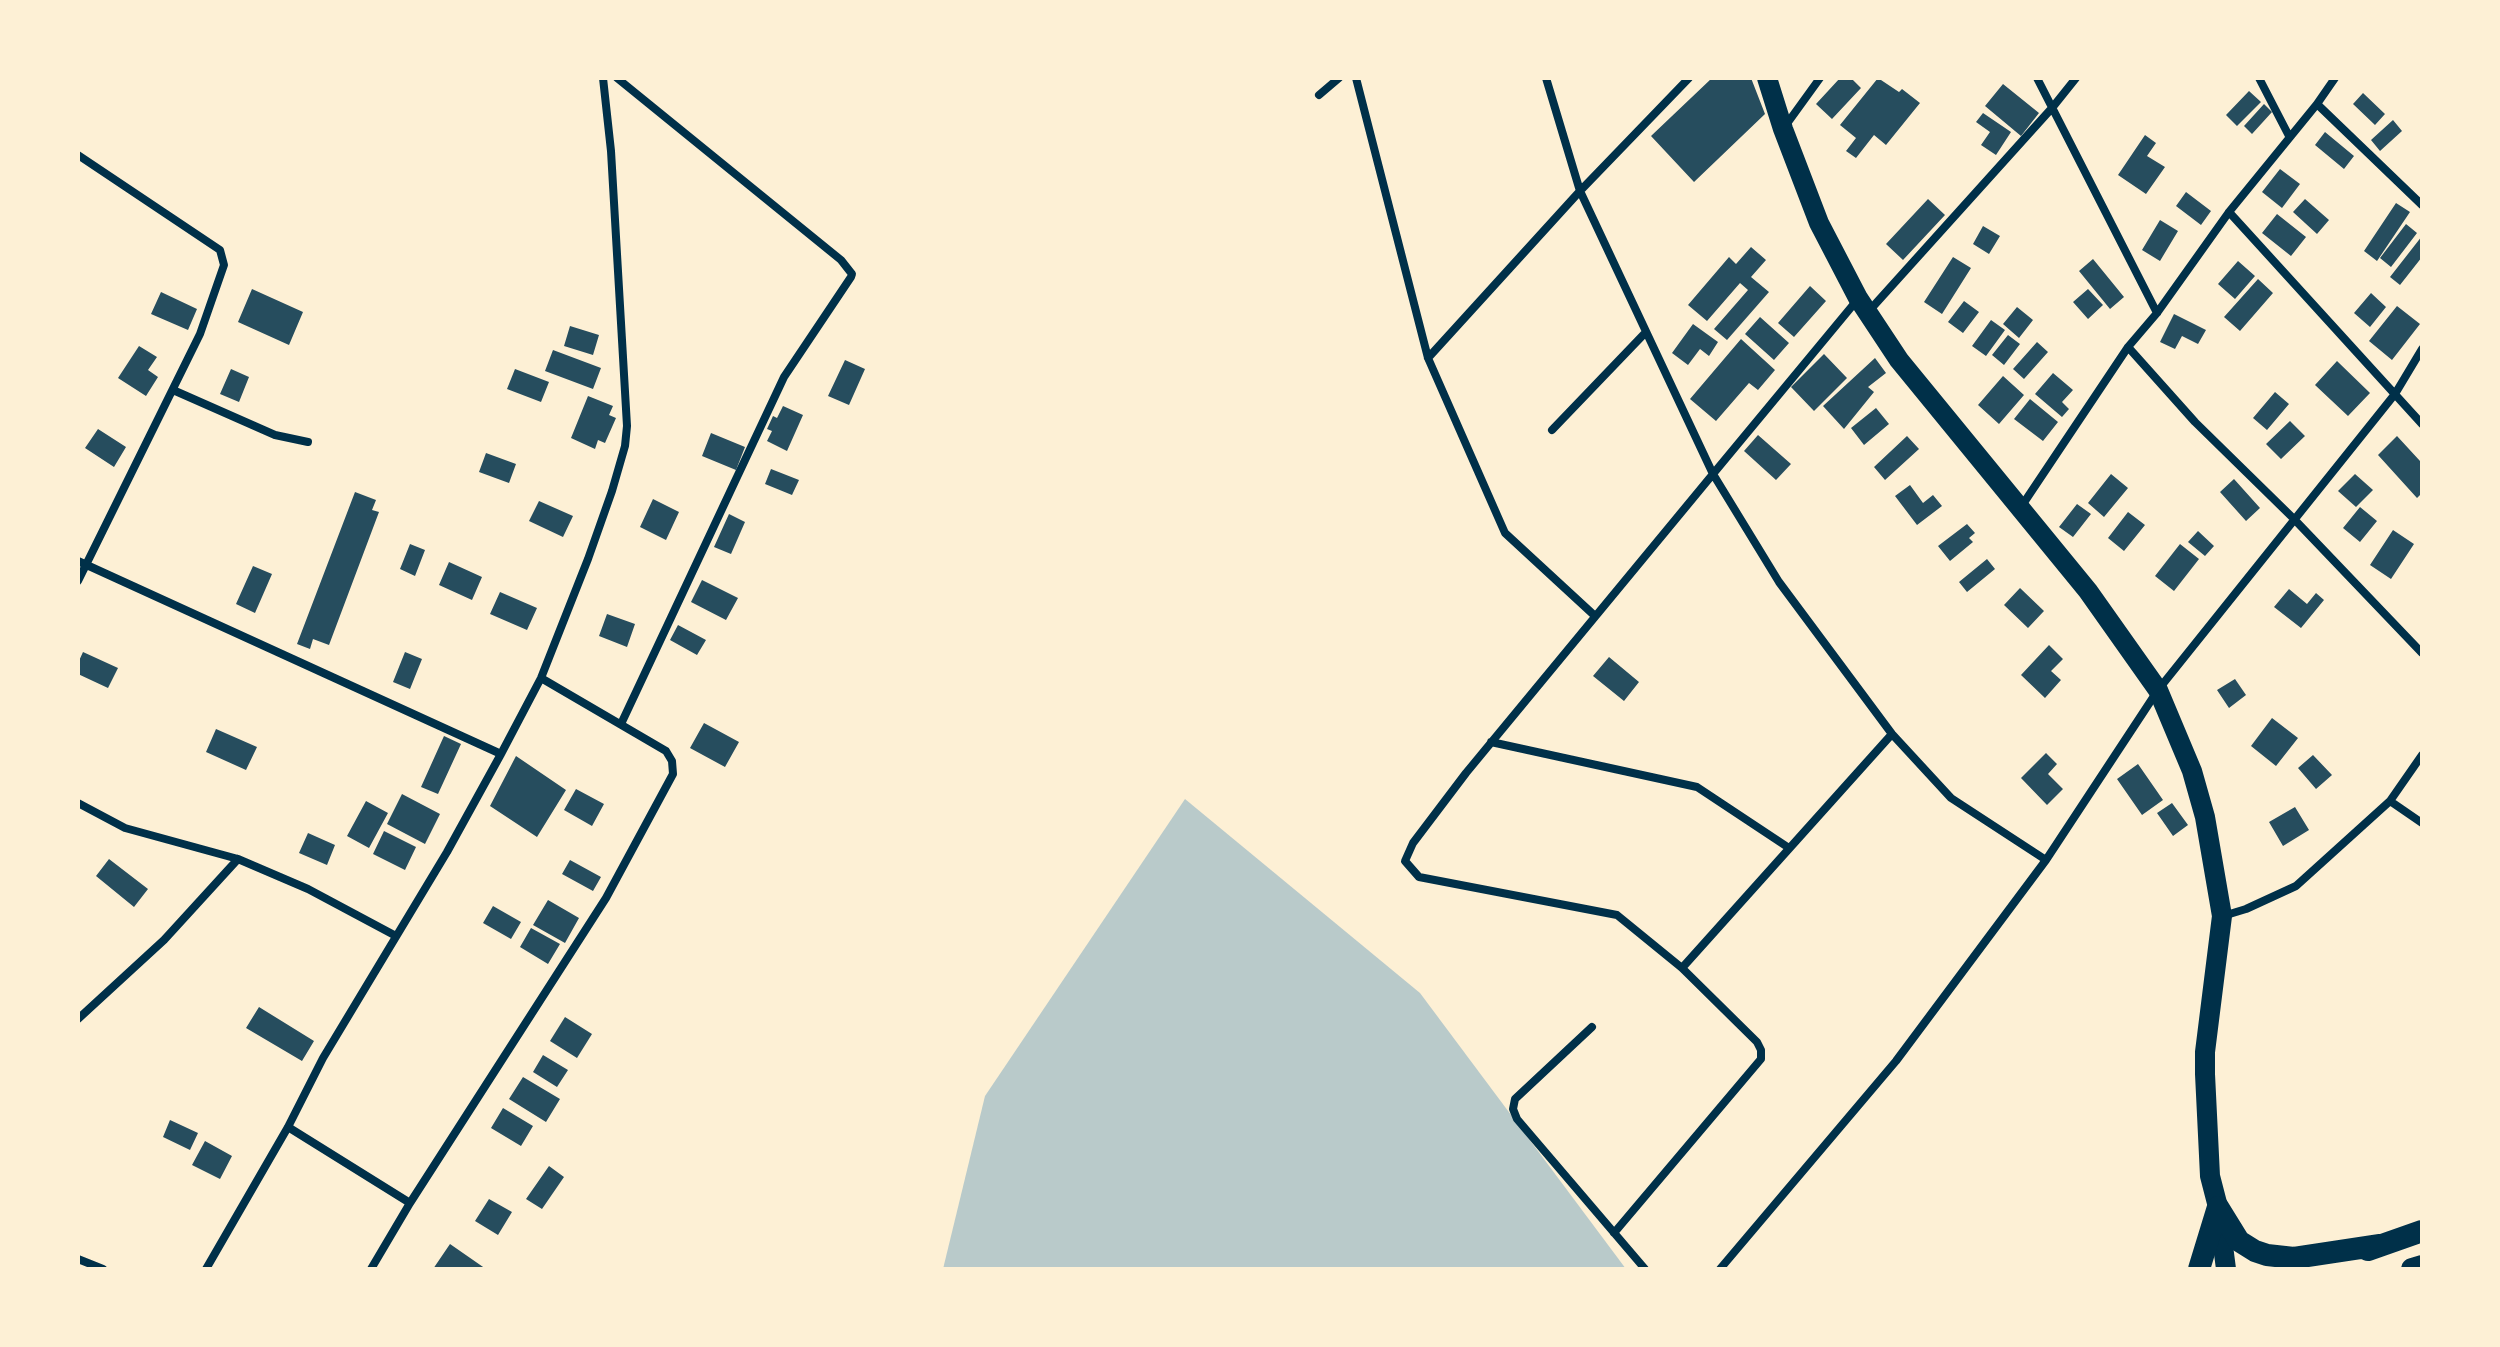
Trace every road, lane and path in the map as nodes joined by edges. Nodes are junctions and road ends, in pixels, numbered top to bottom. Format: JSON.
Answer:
{"nodes":[{"id":1,"x":603,"y":78,"type":"edge"},
{"id":2,"x":617,"y":78,"type":"edge"},
{"id":3,"x":1339,"y":78,"type":"edge"},
{"id":4,"x":1356,"y":78,"type":"edge"},
{"id":5,"x":1546,"y":78,"type":"edge"},
{"id":6,"x":1689,"y":78,"type":"edge"},
{"id":7,"x":1767,"y":78,"type":"edge"},
{"id":8,"x":1820,"y":78,"type":"edge"},
{"id":9,"x":2037,"y":78,"type":"edge"},
{"id":10,"x":2076,"y":78,"type":"edge"},
{"id":11,"x":2259,"y":78,"type":"edge"},
{"id":12,"x":2335,"y":78,"type":"edge"},
{"id":13,"x":1319,"y":95,"type":"dead end"},
{"id":14,"x":2317,"y":104,"type":"junction"},
{"id":15,"x":2052,"y":108,"type":"junction"},
{"id":16,"x":1783,"y":129,"type":"junction"},
{"id":17,"x":2289,"y":136,"type":"junction"},
{"id":18,"x":78,"y":155,"type":"edge"},
{"id":19,"x":1580,"y":191,"type":"junction"},
{"id":20,"x":2422,"y":205,"type":"edge"},
{"id":21,"x":2229,"y":212,"type":"junction"},
{"id":22,"x":1863,"y":306,"type":"junction"},
{"id":23,"x":2157,"y":313,"type":"junction"},
{"id":24,"x":1646,"y":332,"type":"junction"},
{"id":25,"x":2128,"y":347,"type":"junction"},
{"id":26,"x":2422,"y":349,"type":"edge"},
{"id":27,"x":1428,"y":358,"type":"junction"},
{"id":28,"x":173,"y":390,"type":"junction"},
{"id":29,"x":2395,"y":394,"type":"junction"},
{"id":30,"x":2422,"y":424,"type":"edge"},
{"id":31,"x":1552,"y":430,"type":"dead end"},
{"id":32,"x":308,"y":442,"type":"dead end"},
{"id":33,"x":1713,"y":474,"type":"junction"},
{"id":34,"x":2020,"y":508,"type":"junction"},
{"id":35,"x":2293,"y":518,"type":"junction"},
{"id":36,"x":82,"y":564,"type":"edge"},
{"id":37,"x":78,"y":581,"type":"edge"},
{"id":38,"x":1595,"y":616,"type":"junction"},
{"id":39,"x":2422,"y":653,"type":"edge"},
{"id":40,"x":541,"y":678,"type":"junction"},
{"id":41,"x":2158,"y":690,"type":"junction"},
{"id":42,"x":621,"y":724,"type":"junction"},
{"id":43,"x":1892,"y":734,"type":"junction"},
{"id":44,"x":1491,"y":742,"type":"junction"},
{"id":45,"x":501,"y":754,"type":"junction"},
{"id":46,"x":2422,"y":755,"type":"edge"},
{"id":47,"x":2390,"y":801,"type":"junction"},
{"id":48,"x":78,"y":803,"type":"edge"},
{"id":49,"x":2422,"y":823,"type":"edge"},
{"id":50,"x":1789,"y":848,"type":"junction"},
{"id":51,"x":238,"y":859,"type":"junction"},
{"id":52,"x":2046,"y":860,"type":"junction"},
{"id":53,"x":2222,"y":916,"type":"junction"},
{"id":54,"x":396,"y":936,"type":"junction"},
{"id":55,"x":1682,"y":968,"type":"junction"},
{"id":56,"x":78,"y":1019,"type":"edge"},
{"id":57,"x":1592,"y":1027,"type":"dead end"},
{"id":58,"x":288,"y":1127,"type":"junction"},
{"id":59,"x":410,"y":1203,"type":"junction"},
{"id":60,"x":2218,"y":1207,"type":"junction"},
{"id":61,"x":2422,"y":1231,"type":"edge"},
{"id":62,"x":1614,"y":1233,"type":"junction"},
{"id":63,"x":2380,"y":1245,"type":"junction"},
{"id":64,"x":78,"y":1259,"type":"edge"},
{"id":65,"x":2422,"y":1266,"type":"edge"},
{"id":66,"x":103,"y":1269,"type":"edge"},
{"id":67,"x":206,"y":1269,"type":"edge"},
{"id":68,"x":371,"y":1269,"type":"edge"},
{"id":69,"x":1645,"y":1269,"type":"edge"},
{"id":70,"x":1720,"y":1269,"type":"edge"},
{"id":71,"x":2199,"y":1269,"type":"edge"},
{"id":72,"x":2226,"y":1269,"type":"edge"},
{"id":73,"x":2318,"y":1269,"type":"edge"},
{"id":74,"x":2412,"y":1269,"type":"edge"}],
"edges":[{"from":1,"to":40,"type":"street"},
{"from":2,"to":42,"type":"street"},
{"from":3,"to":13,"type":"street"},
{"from":4,"to":27,"type":"street"},
{"from":5,"to":19,"type":"street"},
{"from":6,"to":19,"type":"street"},
{"from":7,"to":16,"type":"main road"},
{"from":8,"to":16,"type":"street"},
{"from":9,"to":15,"type":"street"},
{"from":10,"to":15,"type":"street"},
{"from":11,"to":17,"type":"street"},
{"from":12,"to":14,"type":"street"},
{"from":14,"to":17,"type":"street"},
{"from":14,"to":20,"type":"street"},
{"from":15,"to":22,"type":"street"},
{"from":15,"to":23,"type":"street"},
{"from":16,"to":22,"type":"main road"},
{"from":17,"to":21,"type":"street"},
{"from":18,"to":28,"type":"street"},
{"from":19,"to":24,"type":"street"},
{"from":19,"to":27,"type":"street"},
{"from":21,"to":23,"type":"street"},
{"from":21,"to":29,"type":"street"},
{"from":22,"to":33,"type":"street"},
{"from":22,"to":34,"type":"main road"},
{"from":23,"to":25,"type":"street"},
{"from":24,"to":31,"type":"street"},
{"from":24,"to":33,"type":"street"},
{"from":25,"to":34,"type":"street"},
{"from":25,"to":35,"type":"street"},
{"from":26,"to":29,"type":"street"},
{"from":27,"to":38,"type":"street"},
{"from":28,"to":32,"type":"street"},
{"from":28,"to":36,"type":"street"},
{"from":29,"to":30,"type":"street"},
{"from":29,"to":35,"type":"street"},
{"from":33,"to":38,"type":"street"},
{"from":33,"to":43,"type":"street"},
{"from":34,"to":41,"type":"main road"},
{"from":35,"to":39,"type":"street"},
{"from":35,"to":41,"type":"street"},
{"from":36,"to":37,"type":"street"},
{"from":36,"to":45,"type":"street"},
{"from":38,"to":44,"type":"street"},
{"from":40,"to":42,"type":"street"},
{"from":40,"to":45,"type":"street"},
{"from":41,"to":52,"type":"street"},
{"from":41,"to":53,"type":"main road"},
{"from":42,"to":59,"type":"street"},
{"from":43,"to":50,"type":"street"},
{"from":43,"to":52,"type":"street"},
{"from":44,"to":50,"type":"street"},
{"from":44,"to":55,"type":"street"},
{"from":45,"to":54,"type":"street"},
{"from":46,"to":47,"type":"street"},
{"from":47,"to":49,"type":"street"},
{"from":47,"to":53,"type":"street"},
{"from":48,"to":51,"type":"street"},
{"from":50,"to":55,"type":"street"},
{"from":51,"to":54,"type":"street"},
{"from":51,"to":56,"type":"street"},
{"from":52,"to":70,"type":"street"},
{"from":53,"to":60,"type":"main road"},
{"from":54,"to":58,"type":"street"},
{"from":55,"to":62,"type":"street"},
{"from":57,"to":62,"type":"street"},
{"from":58,"to":59,"type":"street"},
{"from":58,"to":67,"type":"street"},
{"from":59,"to":68,"type":"street"},
{"from":60,"to":63,"type":"highway"},
{"from":60,"to":71,"type":"highway"},
{"from":60,"to":72,"type":"main road"},
{"from":61,"to":63,"type":"highway"},
{"from":62,"to":69,"type":"street"},
{"from":63,"to":73,"type":"highway"},
{"from":64,"to":66,"type":"street"},
{"from":65,"to":74,"type":"highway"}]}
